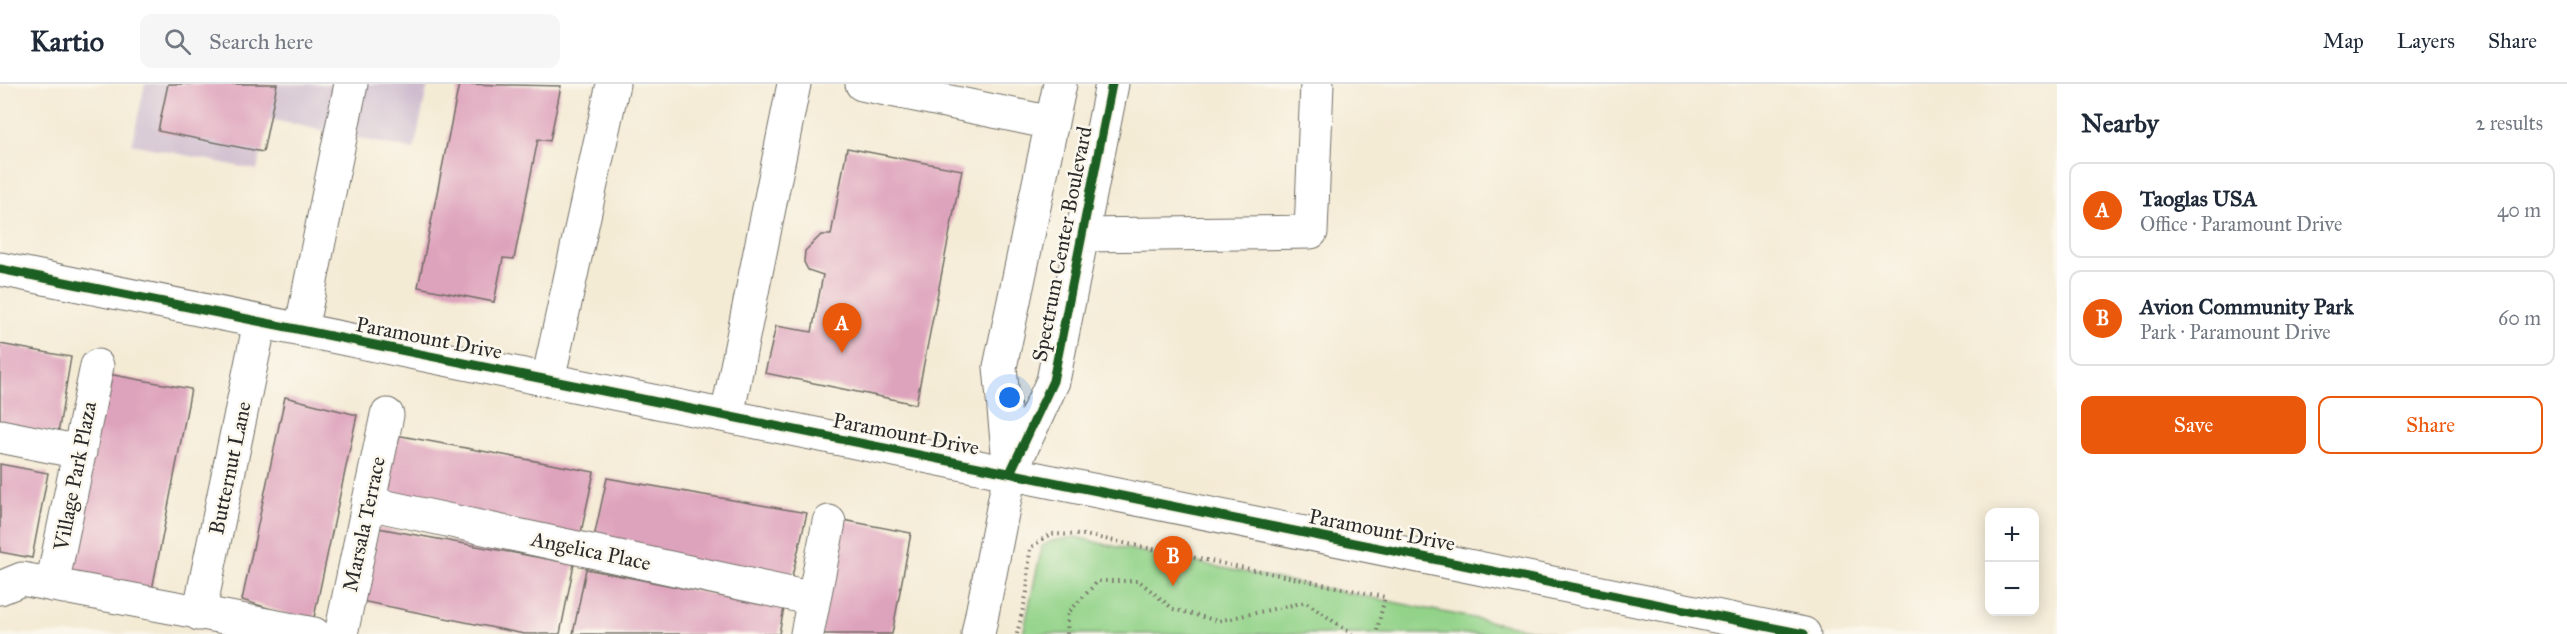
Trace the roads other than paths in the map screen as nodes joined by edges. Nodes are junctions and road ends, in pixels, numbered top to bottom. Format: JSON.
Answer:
{"nodes":[{"id":1,"x":351,"y":84,"type":"edge"},
{"id":2,"x":613,"y":84,"type":"edge"},
{"id":3,"x":794,"y":84,"type":"edge"},
{"id":4,"x":862,"y":84,"type":"edge"},
{"id":5,"x":1060,"y":84,"type":"edge"},
{"id":6,"x":1112,"y":84,"type":"edge"},
{"id":7,"x":1317,"y":84,"type":"edge"},
{"id":8,"x":1052,"y":123,"type":"junction"},
{"id":9,"x":1082,"y":235,"type":"junction"},
{"id":10,"x":0,"y":269,"type":"edge"},
{"id":11,"x":260,"y":322,"type":"junction"},
{"id":12,"x":301,"y":330,"type":"junction"},
{"id":13,"x":97,"y":366,"type":"dead end"},
{"id":14,"x":548,"y":380,"type":"junction"},
{"id":15,"x":387,"y":415,"type":"dead end"},
{"id":16,"x":727,"y":416,"type":"junction"},
{"id":17,"x":0,"y":436,"type":"edge"},
{"id":18,"x":80,"y":452,"type":"junction"},
{"id":19,"x":1010,"y":473,"type":"junction"},
{"id":20,"x":368,"y":503,"type":"junction"},
{"id":21,"x":829,"y":522,"type":"dead end"},
{"id":22,"x":52,"y":585,"type":"junction"},
{"id":23,"x":0,"y":588,"type":"edge"},
{"id":24,"x":814,"y":599,"type":"junction"},
{"id":25,"x":199,"y":614,"type":"junction"},
{"id":26,"x":314,"y":634,"type":"edge"},
{"id":27,"x":341,"y":634,"type":"edge"},
{"id":28,"x":807,"y":634,"type":"edge"},
{"id":29,"x":978,"y":634,"type":"edge"},
{"id":30,"x":1804,"y":634,"type":"edge"}],
"edges":[{"from":1,"to":12,"type":"street"},
{"from":2,"to":14,"type":"street"},
{"from":3,"to":16,"type":"street"},
{"from":4,"to":8,"type":"street"},
{"from":5,"to":8,"type":"street","name":"Spectrum Center Boulevard"},
{"from":6,"to":9,"type":"street","name":"Spectrum Center Boulevard"},
{"from":7,"to":9,"type":"street"},
{"from":8,"to":19,"type":"street","name":"Spectrum Center Boulevard"},
{"from":9,"to":19,"type":"street","name":"Spectrum Center Boulevard"},
{"from":10,"to":11,"type":"street","name":"Paramount Drive"},
{"from":11,"to":12,"type":"street","name":"Paramount Drive"},
{"from":11,"to":25,"type":"street","name":"Butternut Lane"},
{"from":12,"to":14,"type":"street","name":"Paramount Drive"},
{"from":13,"to":18,"type":"street","name":"Village Park Plaza"},
{"from":14,"to":16,"type":"street","name":"Paramount Drive"},
{"from":15,"to":20,"type":"street","name":"Marsala Terrace"},
{"from":16,"to":19,"type":"street","name":"Paramount Drive"},
{"from":17,"to":18,"type":"street"},
{"from":18,"to":22,"type":"street","name":"Village Park Plaza"},
{"from":19,"to":29,"type":"street","name":"Spectrum Center Boulevard"},
{"from":19,"to":30,"type":"street","name":"Paramount Drive"},
{"from":20,"to":24,"type":"street","name":"Angelica Place"},
{"from":20,"to":27,"type":"street","name":"Marsala Terrace"},
{"from":21,"to":24,"type":"street"},
{"from":22,"to":23,"type":"street"},
{"from":22,"to":25,"type":"street"},
{"from":24,"to":28,"type":"street"},
{"from":25,"to":26,"type":"street"}]}
